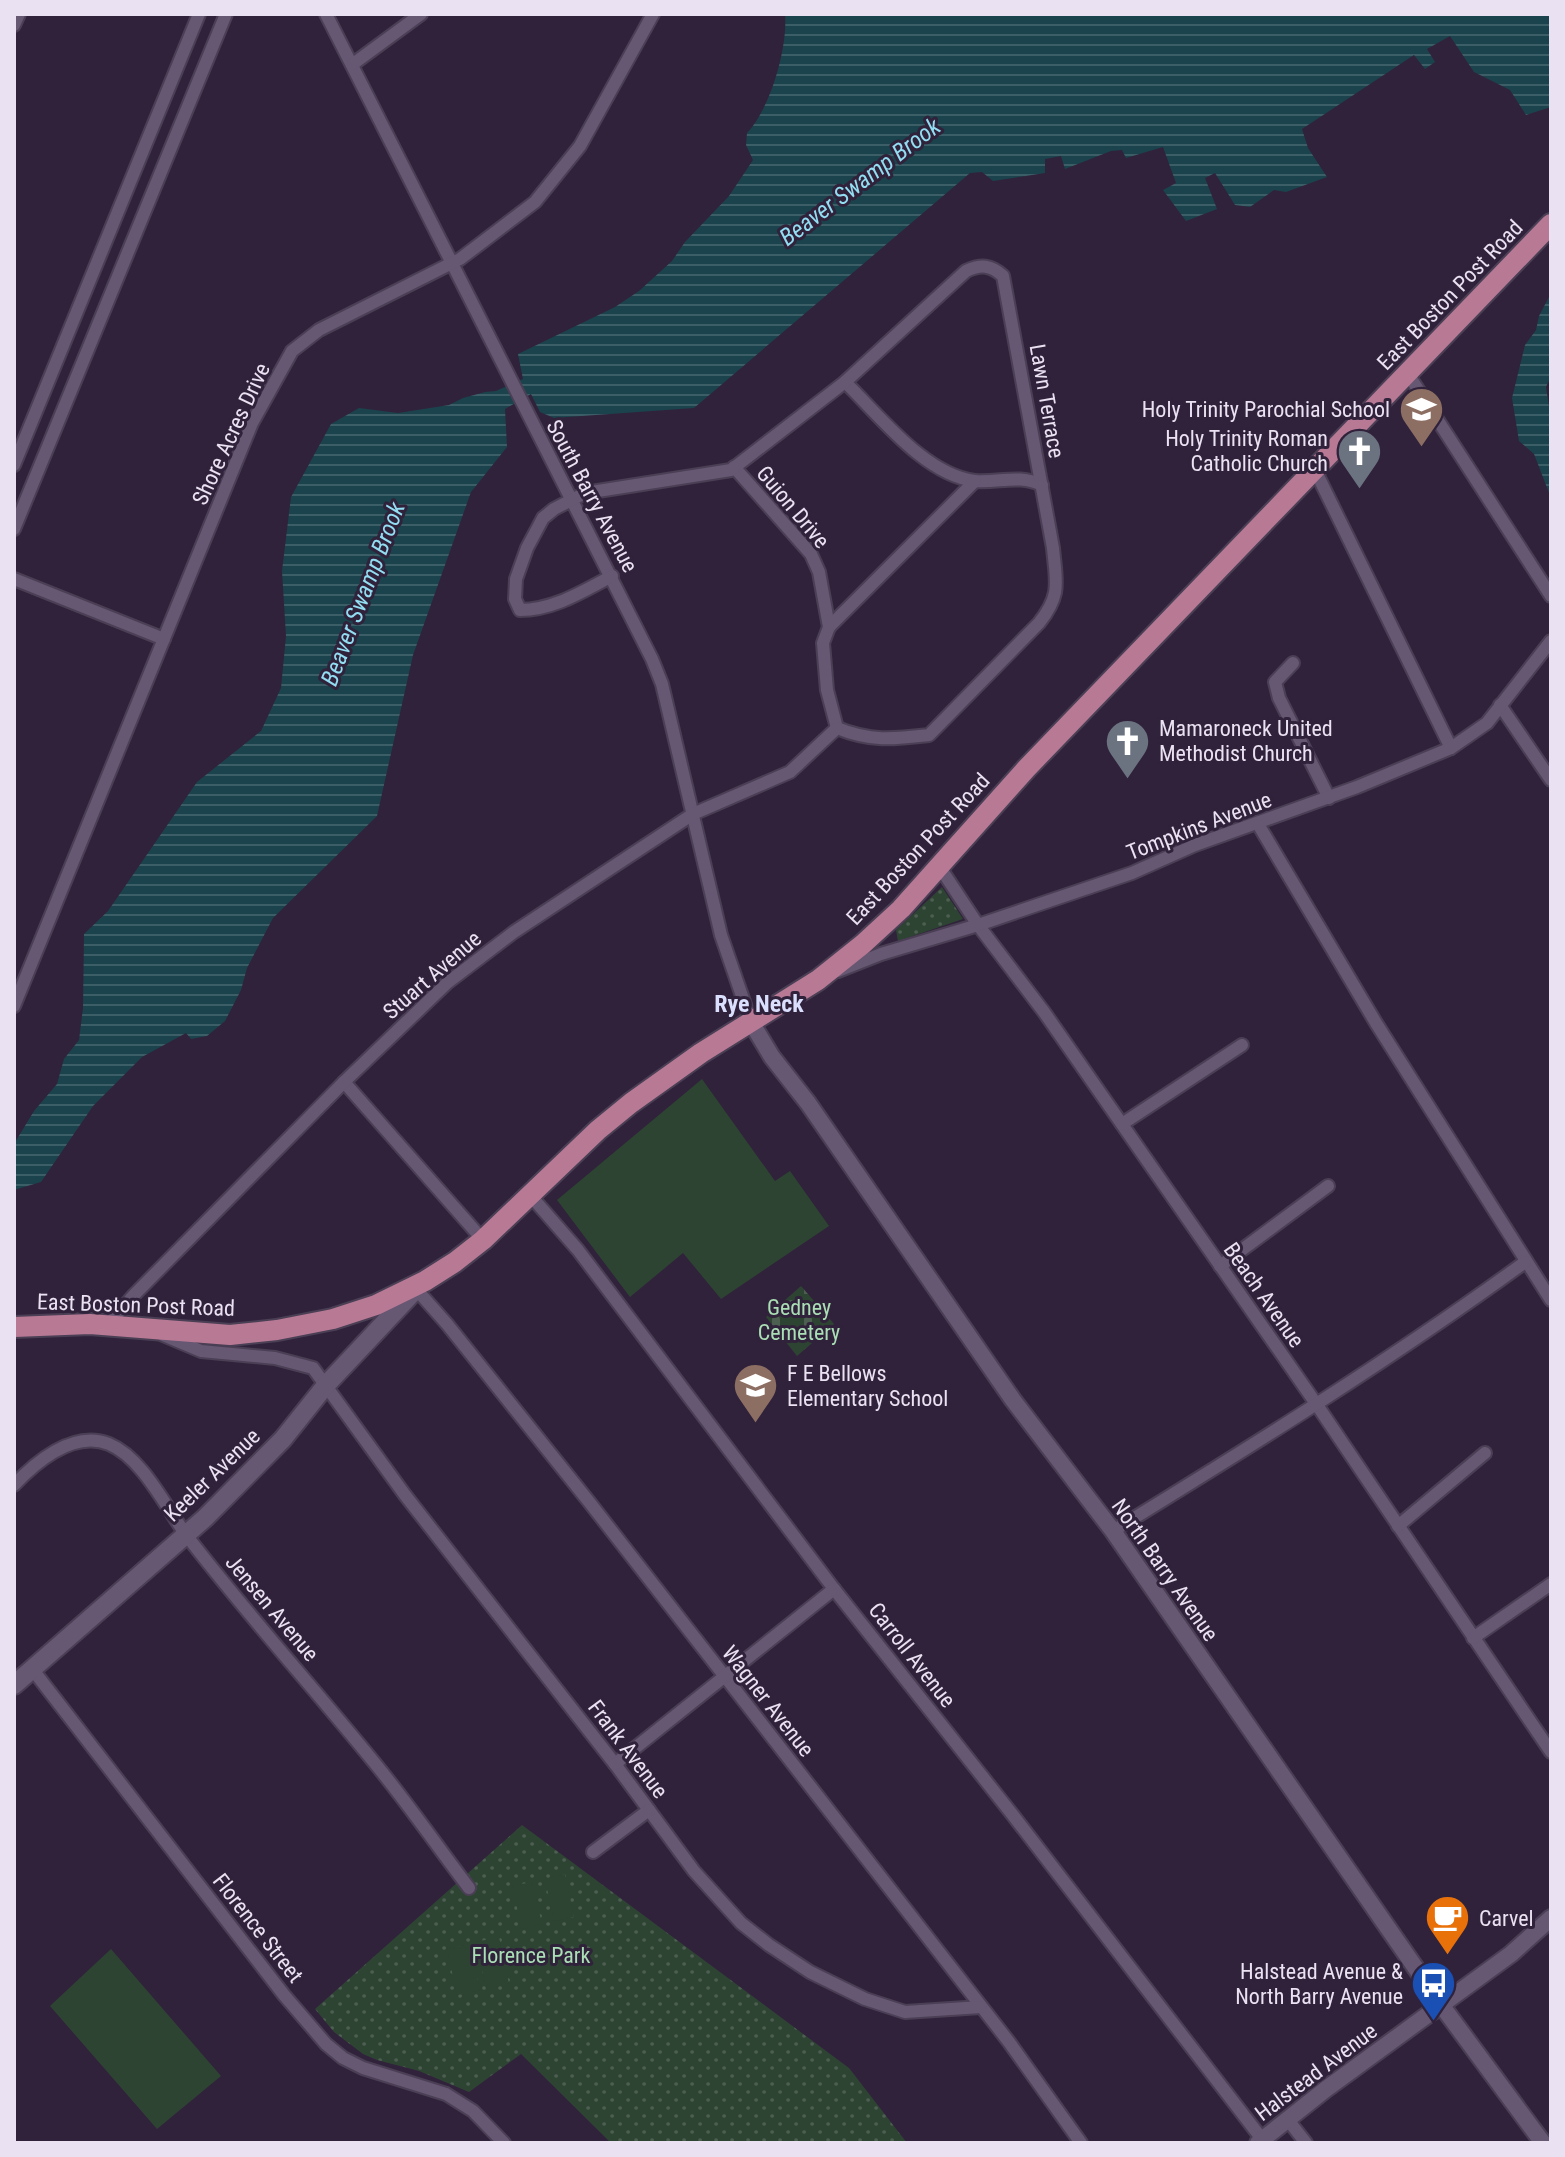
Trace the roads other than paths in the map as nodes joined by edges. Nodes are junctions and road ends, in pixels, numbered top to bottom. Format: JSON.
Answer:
{"nodes":[{"id":1,"x":19,"y":14,"type":"edge"},
{"id":2,"x":199,"y":14,"type":"edge"},
{"id":3,"x":226,"y":14,"type":"edge"},
{"id":4,"x":326,"y":14,"type":"edge"},
{"id":5,"x":421,"y":14,"type":"edge"},
{"id":6,"x":653,"y":14,"type":"edge"},
{"id":7,"x":14,"y":25,"type":"edge"},
{"id":8,"x":353,"y":64,"type":"junction"},
{"id":9,"x":1551,"y":224,"type":"edge"},
{"id":10,"x":451,"y":263,"type":"junction"},
{"id":11,"x":90,"y":284,"type":"junction"},
{"id":12,"x":110,"y":295,"type":"junction"},
{"id":13,"x":78,"y":313,"type":"junction"},
{"id":14,"x":99,"y":323,"type":"junction"},
{"id":15,"x":1408,"y":374,"type":"junction"},
{"id":16,"x":845,"y":382,"type":"junction"},
{"id":17,"x":14,"y":465,"type":"edge"},
{"id":18,"x":734,"y":467,"type":"junction"},
{"id":19,"x":1315,"y":470,"type":"junction"},
{"id":20,"x":975,"y":481,"type":"junction"},
{"id":21,"x":1042,"y":485,"type":"junction"},
{"id":22,"x":572,"y":499,"type":"junction"},
{"id":23,"x":14,"y":529,"type":"edge"},
{"id":24,"x":612,"y":576,"type":"junction"},
{"id":25,"x":14,"y":579,"type":"edge"},
{"id":26,"x":1551,"y":596,"type":"edge"},
{"id":27,"x":829,"y":627,"type":"junction"},
{"id":28,"x":164,"y":639,"type":"junction"},
{"id":29,"x":1551,"y":641,"type":"edge"},
{"id":30,"x":1293,"y":663,"type":"dead end"},
{"id":31,"x":1500,"y":705,"type":"junction"},
{"id":32,"x":837,"y":728,"type":"junction"},
{"id":33,"x":1451,"y":748,"type":"junction"},
{"id":34,"x":1551,"y":780,"type":"edge"},
{"id":35,"x":1329,"y":798,"type":"junction"},
{"id":36,"x":693,"y":814,"type":"junction"},
{"id":37,"x":1258,"y":824,"type":"junction"},
{"id":38,"x":939,"y":866,"type":"junction"},
{"id":39,"x":978,"y":925,"type":"junction"},
{"id":40,"x":818,"y":980,"type":"junction"},
{"id":41,"x":14,"y":1006,"type":"edge"},
{"id":42,"x":751,"y":1022,"type":"junction"},
{"id":43,"x":1242,"y":1045,"type":"dead end"},
{"id":44,"x":344,"y":1082,"type":"junction"},
{"id":45,"x":1122,"y":1124,"type":"junction"},
{"id":46,"x":1328,"y":1186,"type":"dead end"},
{"id":47,"x":530,"y":1195,"type":"junction"},
{"id":48,"x":483,"y":1240,"type":"junction"},
{"id":49,"x":1525,"y":1262,"type":"junction"},
{"id":50,"x":1220,"y":1266,"type":"junction"},
{"id":51,"x":420,"y":1285,"type":"junction"},
{"id":52,"x":1551,"y":1300,"type":"edge"},
{"id":53,"x":108,"y":1325,"type":"junction"},
{"id":54,"x":14,"y":1327,"type":"edge"},
{"id":55,"x":151,"y":1329,"type":"junction"},
{"id":56,"x":326,"y":1385,"type":"junction"},
{"id":57,"x":1317,"y":1405,"type":"junction"},
{"id":58,"x":1485,"y":1453,"type":"dead end"},
{"id":59,"x":14,"y":1485,"type":"edge"},
{"id":60,"x":1398,"y":1526,"type":"junction"},
{"id":61,"x":1113,"y":1531,"type":"junction"},
{"id":62,"x":186,"y":1535,"type":"junction"},
{"id":63,"x":1551,"y":1584,"type":"edge"},
{"id":64,"x":834,"y":1589,"type":"junction"},
{"id":65,"x":1473,"y":1638,"type":"junction"},
{"id":66,"x":33,"y":1670,"type":"junction"},
{"id":67,"x":724,"y":1676,"type":"junction"},
{"id":68,"x":14,"y":1685,"type":"edge"},
{"id":69,"x":1551,"y":1752,"type":"edge"},
{"id":70,"x":615,"y":1764,"type":"junction"},
{"id":71,"x":649,"y":1810,"type":"junction"},
{"id":72,"x":593,"y":1852,"type":"dead end"},
{"id":73,"x":469,"y":1888,"type":"dead end"},
{"id":74,"x":1551,"y":1918,"type":"edge"},
{"id":75,"x":1442,"y":2006,"type":"junction"},
{"id":76,"x":981,"y":2007,"type":"junction"},
{"id":77,"x":1288,"y":2120,"type":"junction"},
{"id":78,"x":1260,"y":2141,"type":"edge"},
{"id":79,"x":1542,"y":2142,"type":"edge"},
{"id":80,"x":504,"y":2143,"type":"edge"},
{"id":81,"x":1081,"y":2143,"type":"edge"},
{"id":82,"x":1306,"y":2143,"type":"edge"}],
"edges":[{"from":1,"to":7,"type":"street"},
{"from":2,"to":11,"type":"street"},
{"from":3,"to":12,"type":"street"},
{"from":4,"to":8,"type":"street","name":"South Barry Avenue"},
{"from":5,"to":8,"type":"street"},
{"from":6,"to":10,"type":"street","name":"Shore Acres Drive"},
{"from":8,"to":10,"type":"street","name":"South Barry Avenue"},
{"from":9,"to":15,"type":"main road","name":"East Boston Post Road"},
{"from":10,"to":22,"type":"street","name":"South Barry Avenue"},
{"from":10,"to":28,"type":"street","name":"Shore Acres Drive"},
{"from":11,"to":12,"type":"street"},
{"from":11,"to":13,"type":"street"},
{"from":12,"to":14,"type":"street"},
{"from":13,"to":14,"type":"street"},
{"from":13,"to":17,"type":"street"},
{"from":14,"to":23,"type":"street"},
{"from":15,"to":19,"type":"main road","name":"East Boston Post Road"},
{"from":15,"to":26,"type":"street"},
{"from":16,"to":18,"type":"street","name":"Lawn Terrace"},
{"from":16,"to":20,"type":"street"},
{"from":16,"to":21,"type":"street","name":"Lawn Terrace"},
{"from":18,"to":22,"type":"street","name":"Guion Drive"},
{"from":18,"to":27,"type":"street","name":"Guion Drive"},
{"from":19,"to":33,"type":"street"},
{"from":19,"to":38,"type":"main road","name":"East Boston Post Road"},
{"from":20,"to":21,"type":"street"},
{"from":20,"to":27,"type":"street"},
{"from":21,"to":32,"type":"street","name":"Lawn Terrace"},
{"from":22,"to":24,"type":"street","name":"South Barry Avenue"},
{"from":22,"to":24,"type":"street","name":"Guion Drive"},
{"from":24,"to":36,"type":"street","name":"South Barry Avenue"},
{"from":25,"to":28,"type":"street"},
{"from":27,"to":32,"type":"street","name":"Guion Drive"},
{"from":28,"to":41,"type":"street","name":"Shore Acres Drive"},
{"from":29,"to":31,"type":"street","name":"Tompkins Avenue"},
{"from":30,"to":35,"type":"street"},
{"from":31,"to":33,"type":"street","name":"Tompkins Avenue"},
{"from":31,"to":34,"type":"street"},
{"from":32,"to":36,"type":"street","name":"Stuart Avenue"},
{"from":33,"to":35,"type":"street","name":"Tompkins Avenue"},
{"from":35,"to":37,"type":"street","name":"Tompkins Avenue"},
{"from":36,"to":42,"type":"street","name":"South Barry Avenue"},
{"from":36,"to":44,"type":"street","name":"Stuart Avenue"},
{"from":37,"to":39,"type":"street","name":"Tompkins Avenue"},
{"from":37,"to":49,"type":"street"},
{"from":38,"to":39,"type":"street","name":"Beach Avenue"},
{"from":38,"to":40,"type":"main road","name":"East Boston Post Road"},
{"from":39,"to":40,"type":"street","name":"Tompkins Avenue"},
{"from":39,"to":45,"type":"street","name":"Beach Avenue"},
{"from":40,"to":42,"type":"main road","name":"East Boston Post Road"},
{"from":42,"to":47,"type":"main road","name":"East Boston Post Road"},
{"from":42,"to":61,"type":"street","name":"North Barry Avenue"},
{"from":43,"to":45,"type":"street"},
{"from":44,"to":48,"type":"street"},
{"from":44,"to":53,"type":"street","name":"Stuart Avenue"},
{"from":45,"to":50,"type":"street","name":"Beach Avenue"},
{"from":46,"to":50,"type":"street"},
{"from":47,"to":48,"type":"main road","name":"East Boston Post Road"},
{"from":47,"to":64,"type":"street","name":"Carroll Avenue"},
{"from":48,"to":51,"type":"main road","name":"East Boston Post Road"},
{"from":49,"to":52,"type":"street"},
{"from":49,"to":57,"type":"street"},
{"from":50,"to":57,"type":"street","name":"Beach Avenue"},
{"from":51,"to":55,"type":"main road","name":"East Boston Post Road"},
{"from":51,"to":56,"type":"main road","name":"Keeler Avenue"},
{"from":51,"to":67,"type":"street","name":"Wagner Avenue"},
{"from":53,"to":54,"type":"main road","name":"East Boston Post Road"},
{"from":53,"to":55,"type":"main road","name":"East Boston Post Road"},
{"from":55,"to":56,"type":"street","name":"Frank Avenue"},
{"from":56,"to":62,"type":"main road","name":"Keeler Avenue"},
{"from":56,"to":70,"type":"street","name":"Frank Avenue"},
{"from":57,"to":60,"type":"street","name":"Beach Avenue"},
{"from":57,"to":61,"type":"street"},
{"from":58,"to":60,"type":"street"},
{"from":59,"to":62,"type":"street","name":"Jensen Avenue"},
{"from":60,"to":65,"type":"street","name":"Beach Avenue"},
{"from":61,"to":75,"type":"street","name":"North Barry Avenue"},
{"from":62,"to":66,"type":"main road","name":"Keeler Avenue"},
{"from":62,"to":73,"type":"street","name":"Jensen Avenue"},
{"from":63,"to":65,"type":"street"},
{"from":64,"to":67,"type":"street"},
{"from":64,"to":78,"type":"street","name":"Carroll Avenue"},
{"from":65,"to":69,"type":"street","name":"Beach Avenue"},
{"from":66,"to":68,"type":"main road","name":"Keeler Avenue"},
{"from":66,"to":80,"type":"street","name":"Florence Street"},
{"from":67,"to":70,"type":"street"},
{"from":67,"to":76,"type":"street","name":"Wagner Avenue"},
{"from":70,"to":71,"type":"street","name":"Frank Avenue"},
{"from":71,"to":72,"type":"street"},
{"from":71,"to":76,"type":"street","name":"Frank Avenue"},
{"from":74,"to":75,"type":"street","name":"Halstead Avenue"},
{"from":75,"to":77,"type":"street","name":"Halstead Avenue"},
{"from":75,"to":79,"type":"street","name":"North Barry Avenue"},
{"from":76,"to":81,"type":"street","name":"Wagner Avenue"},
{"from":77,"to":78,"type":"street","name":"Halstead Avenue"},
{"from":77,"to":82,"type":"street"}]}
